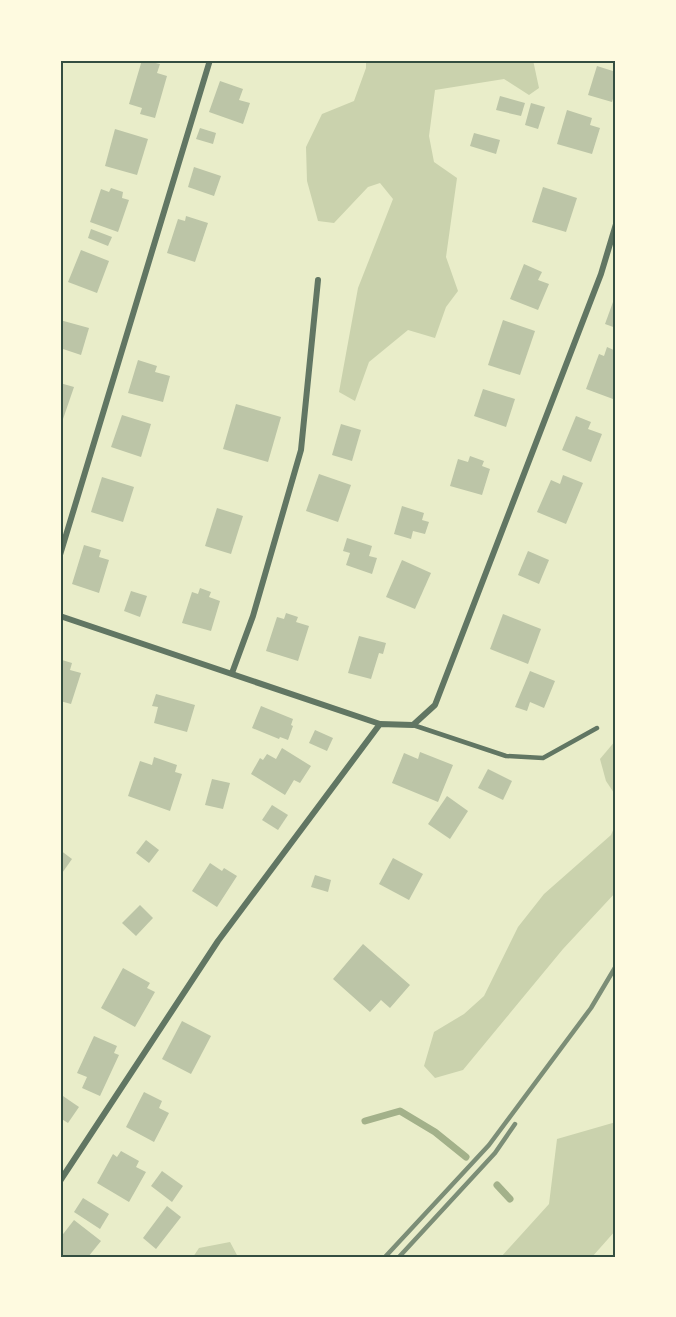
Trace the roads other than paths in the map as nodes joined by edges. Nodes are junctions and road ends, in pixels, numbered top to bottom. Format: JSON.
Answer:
{"nodes":[{"id":1,"x":210,"y":60,"type":"edge"},
{"id":2,"x":616,"y":224,"type":"edge"},
{"id":3,"x":318,"y":280,"type":"dead end"},
{"id":4,"x":60,"y":555,"type":"edge"},
{"id":5,"x":60,"y":616,"type":"edge"},
{"id":6,"x":232,"y":673,"type":"junction"},
{"id":7,"x":380,"y":724,"type":"junction"},
{"id":8,"x":413,"y":725,"type":"junction"},
{"id":9,"x":597,"y":728,"type":"dead end"},
{"id":10,"x":60,"y":1181,"type":"edge"}],
"edges":[{"from":1,"to":4,"type":"street"},
{"from":2,"to":8,"type":"street"},
{"from":3,"to":6,"type":"street"},
{"from":5,"to":6,"type":"street"},
{"from":6,"to":7,"type":"street"},
{"from":7,"to":8,"type":"street"},
{"from":7,"to":10,"type":"street"},
{"from":8,"to":9,"type":"lane"}]}
